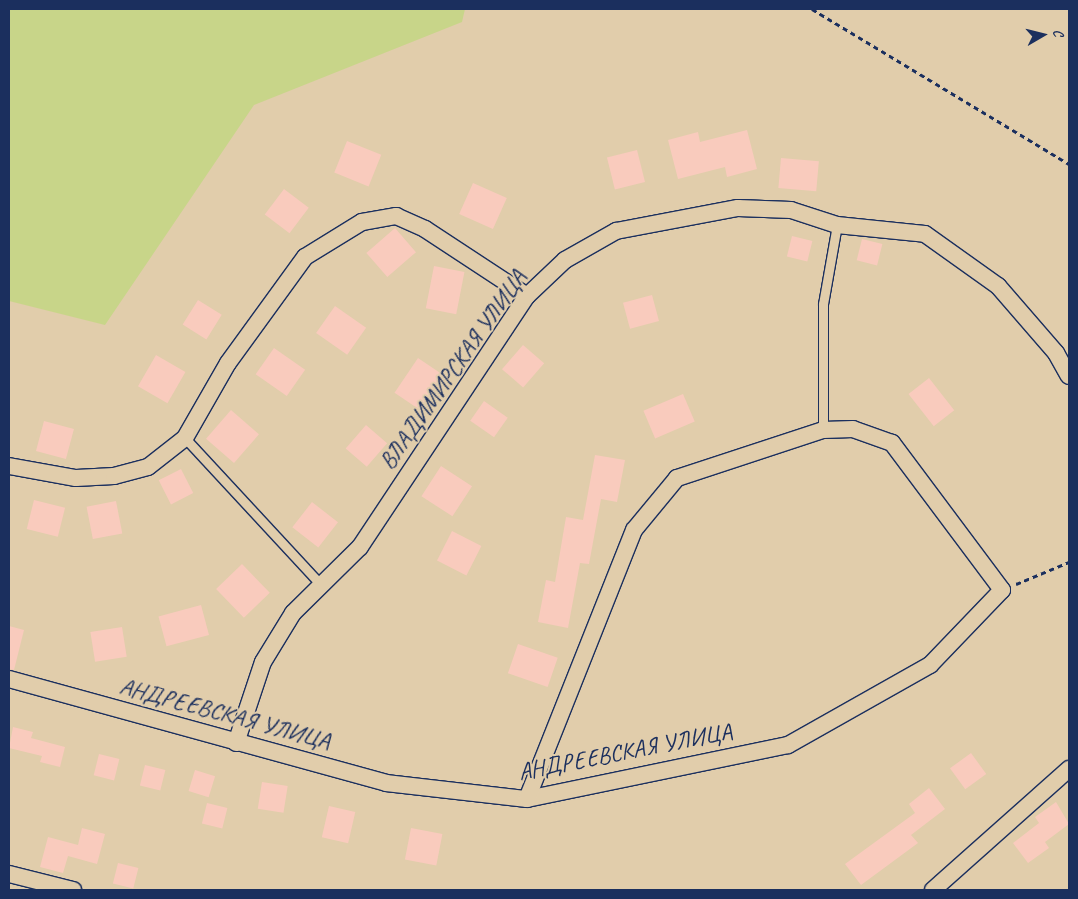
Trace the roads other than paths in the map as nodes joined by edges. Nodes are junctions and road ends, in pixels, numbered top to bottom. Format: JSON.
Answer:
{"nodes":[{"id":1,"x":837,"y":225,"type":"junction"},
{"id":2,"x":527,"y":296,"type":"junction"},
{"id":3,"x":1069,"y":376,"type":"edge"},
{"id":4,"x":823,"y":430,"type":"junction"},
{"id":5,"x":185,"y":438,"type":"junction"},
{"id":6,"x":10,"y":472,"type":"edge"},
{"id":7,"x":322,"y":586,"type":"junction"},
{"id":8,"x":9,"y":679,"type":"edge"},
{"id":9,"x":236,"y":743,"type":"junction"},
{"id":10,"x":1069,"y":769,"type":"edge"},
{"id":11,"x":528,"y":799,"type":"junction"},
{"id":12,"x":9,"y":874,"type":"edge"},
{"id":13,"x":73,"y":890,"type":"edge"},
{"id":14,"x":934,"y":890,"type":"edge"}],
"edges":[{"from":1,"to":2,"type":"street","name":"ВЛАДИМИРСКАЯ УЛИЦА"},
{"from":1,"to":3,"type":"street","name":"ВЛАДИМИРСКАЯ УЛИЦА"},
{"from":1,"to":4,"type":"lane"},
{"from":2,"to":5,"type":"street"},
{"from":2,"to":7,"type":"street","name":"ВЛАДИМИРСКАЯ УЛИЦА"},
{"from":4,"to":11,"type":"street"},
{"from":4,"to":11,"type":"street","name":"АНДРЕЕВСКАЯ УЛИЦА"},
{"from":5,"to":6,"type":"street"},
{"from":5,"to":7,"type":"lane"},
{"from":7,"to":9,"type":"street","name":"ВЛАДИМИРСКАЯ УЛИЦА"},
{"from":8,"to":9,"type":"street","name":"АНДРЕЕВСКАЯ УЛИЦА"},
{"from":9,"to":11,"type":"street","name":"АНДРЕЕВСКАЯ УЛИЦА"},
{"from":10,"to":14,"type":"street"},
{"from":12,"to":13,"type":"street"}]}
